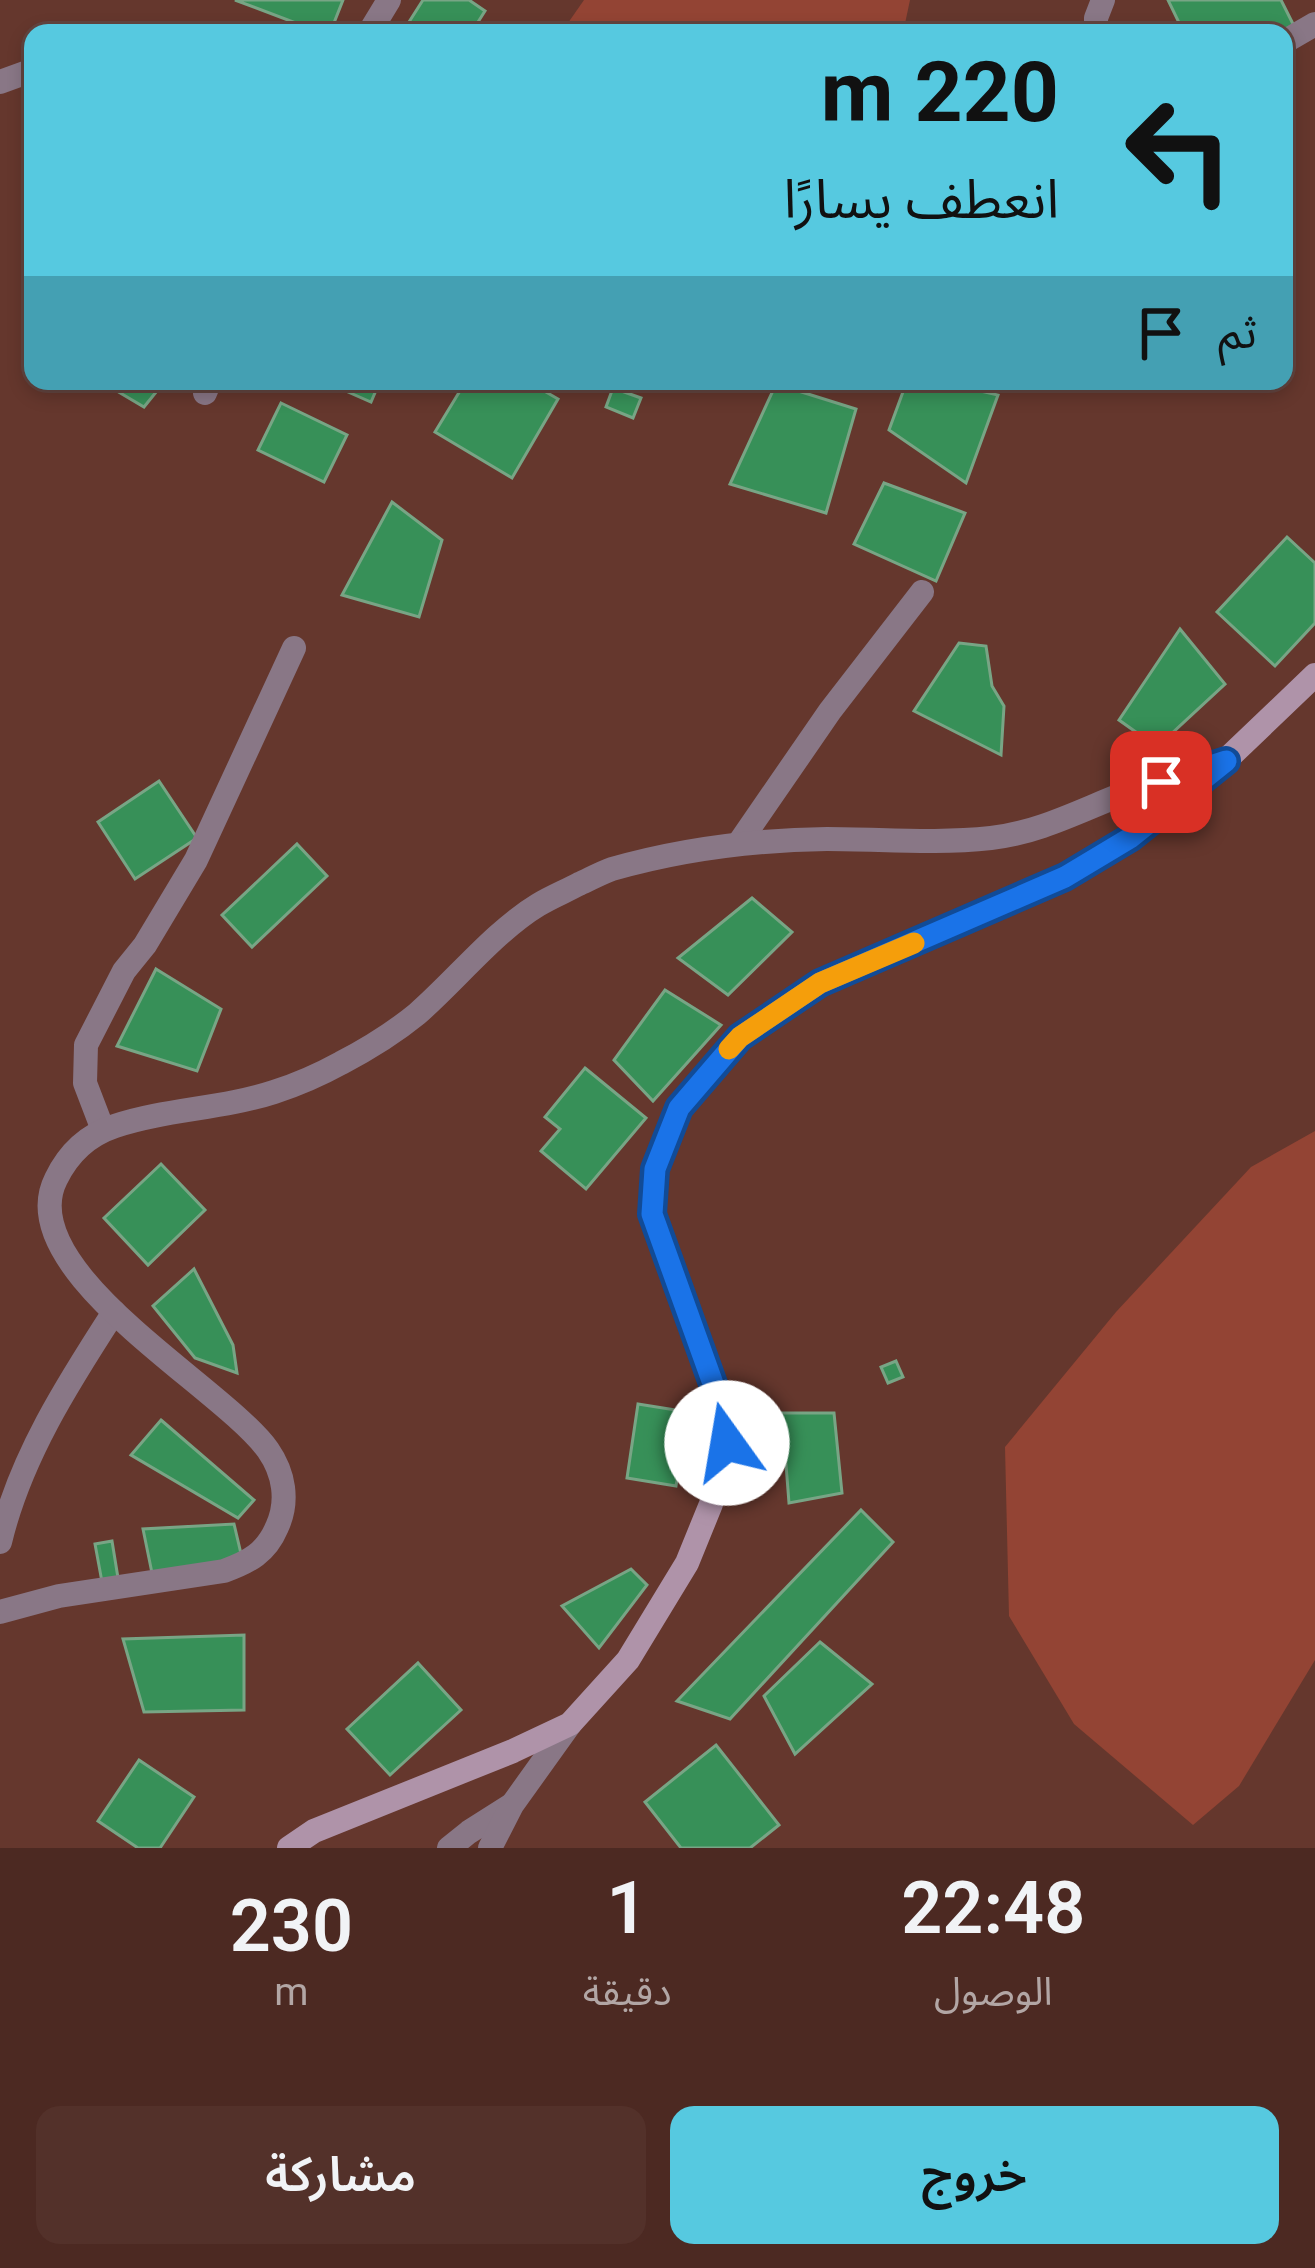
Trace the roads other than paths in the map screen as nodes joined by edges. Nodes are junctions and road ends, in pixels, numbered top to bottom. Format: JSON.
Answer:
{"nodes":[{"id":1,"x":922,"y":592,"type":"dead end"},
{"id":2,"x":294,"y":648,"type":"dead end"},
{"id":3,"x":1315,"y":674,"type":"edge"},
{"id":4,"x":1226,"y":761,"type":"junction"},
{"id":5,"x":739,"y":843,"type":"junction"},
{"id":6,"x":103,"y":1130,"type":"junction"},
{"id":7,"x":114,"y":1312,"type":"junction"},
{"id":8,"x":0,"y":1542,"type":"edge"},
{"id":9,"x":0,"y":1612,"type":"edge"},
{"id":10,"x":570,"y":1724,"type":"junction"},
{"id":11,"x":512,"y":1805,"type":"junction"},
{"id":12,"x":289,"y":1848,"type":"edge"},
{"id":13,"x":449,"y":1848,"type":"edge"},
{"id":14,"x":490,"y":1848,"type":"edge"}],
"edges":[{"from":1,"to":5,"type":"street"},
{"from":2,"to":6,"type":"street"},
{"from":3,"to":4,"type":"street"},
{"from":4,"to":5,"type":"street"},
{"from":4,"to":10,"type":"street"},
{"from":5,"to":6,"type":"street"},
{"from":6,"to":7,"type":"street"},
{"from":7,"to":8,"type":"street"},
{"from":7,"to":9,"type":"street"},
{"from":10,"to":11,"type":"street"},
{"from":10,"to":12,"type":"street"},
{"from":11,"to":13,"type":"street"},
{"from":11,"to":14,"type":"street"}]}
